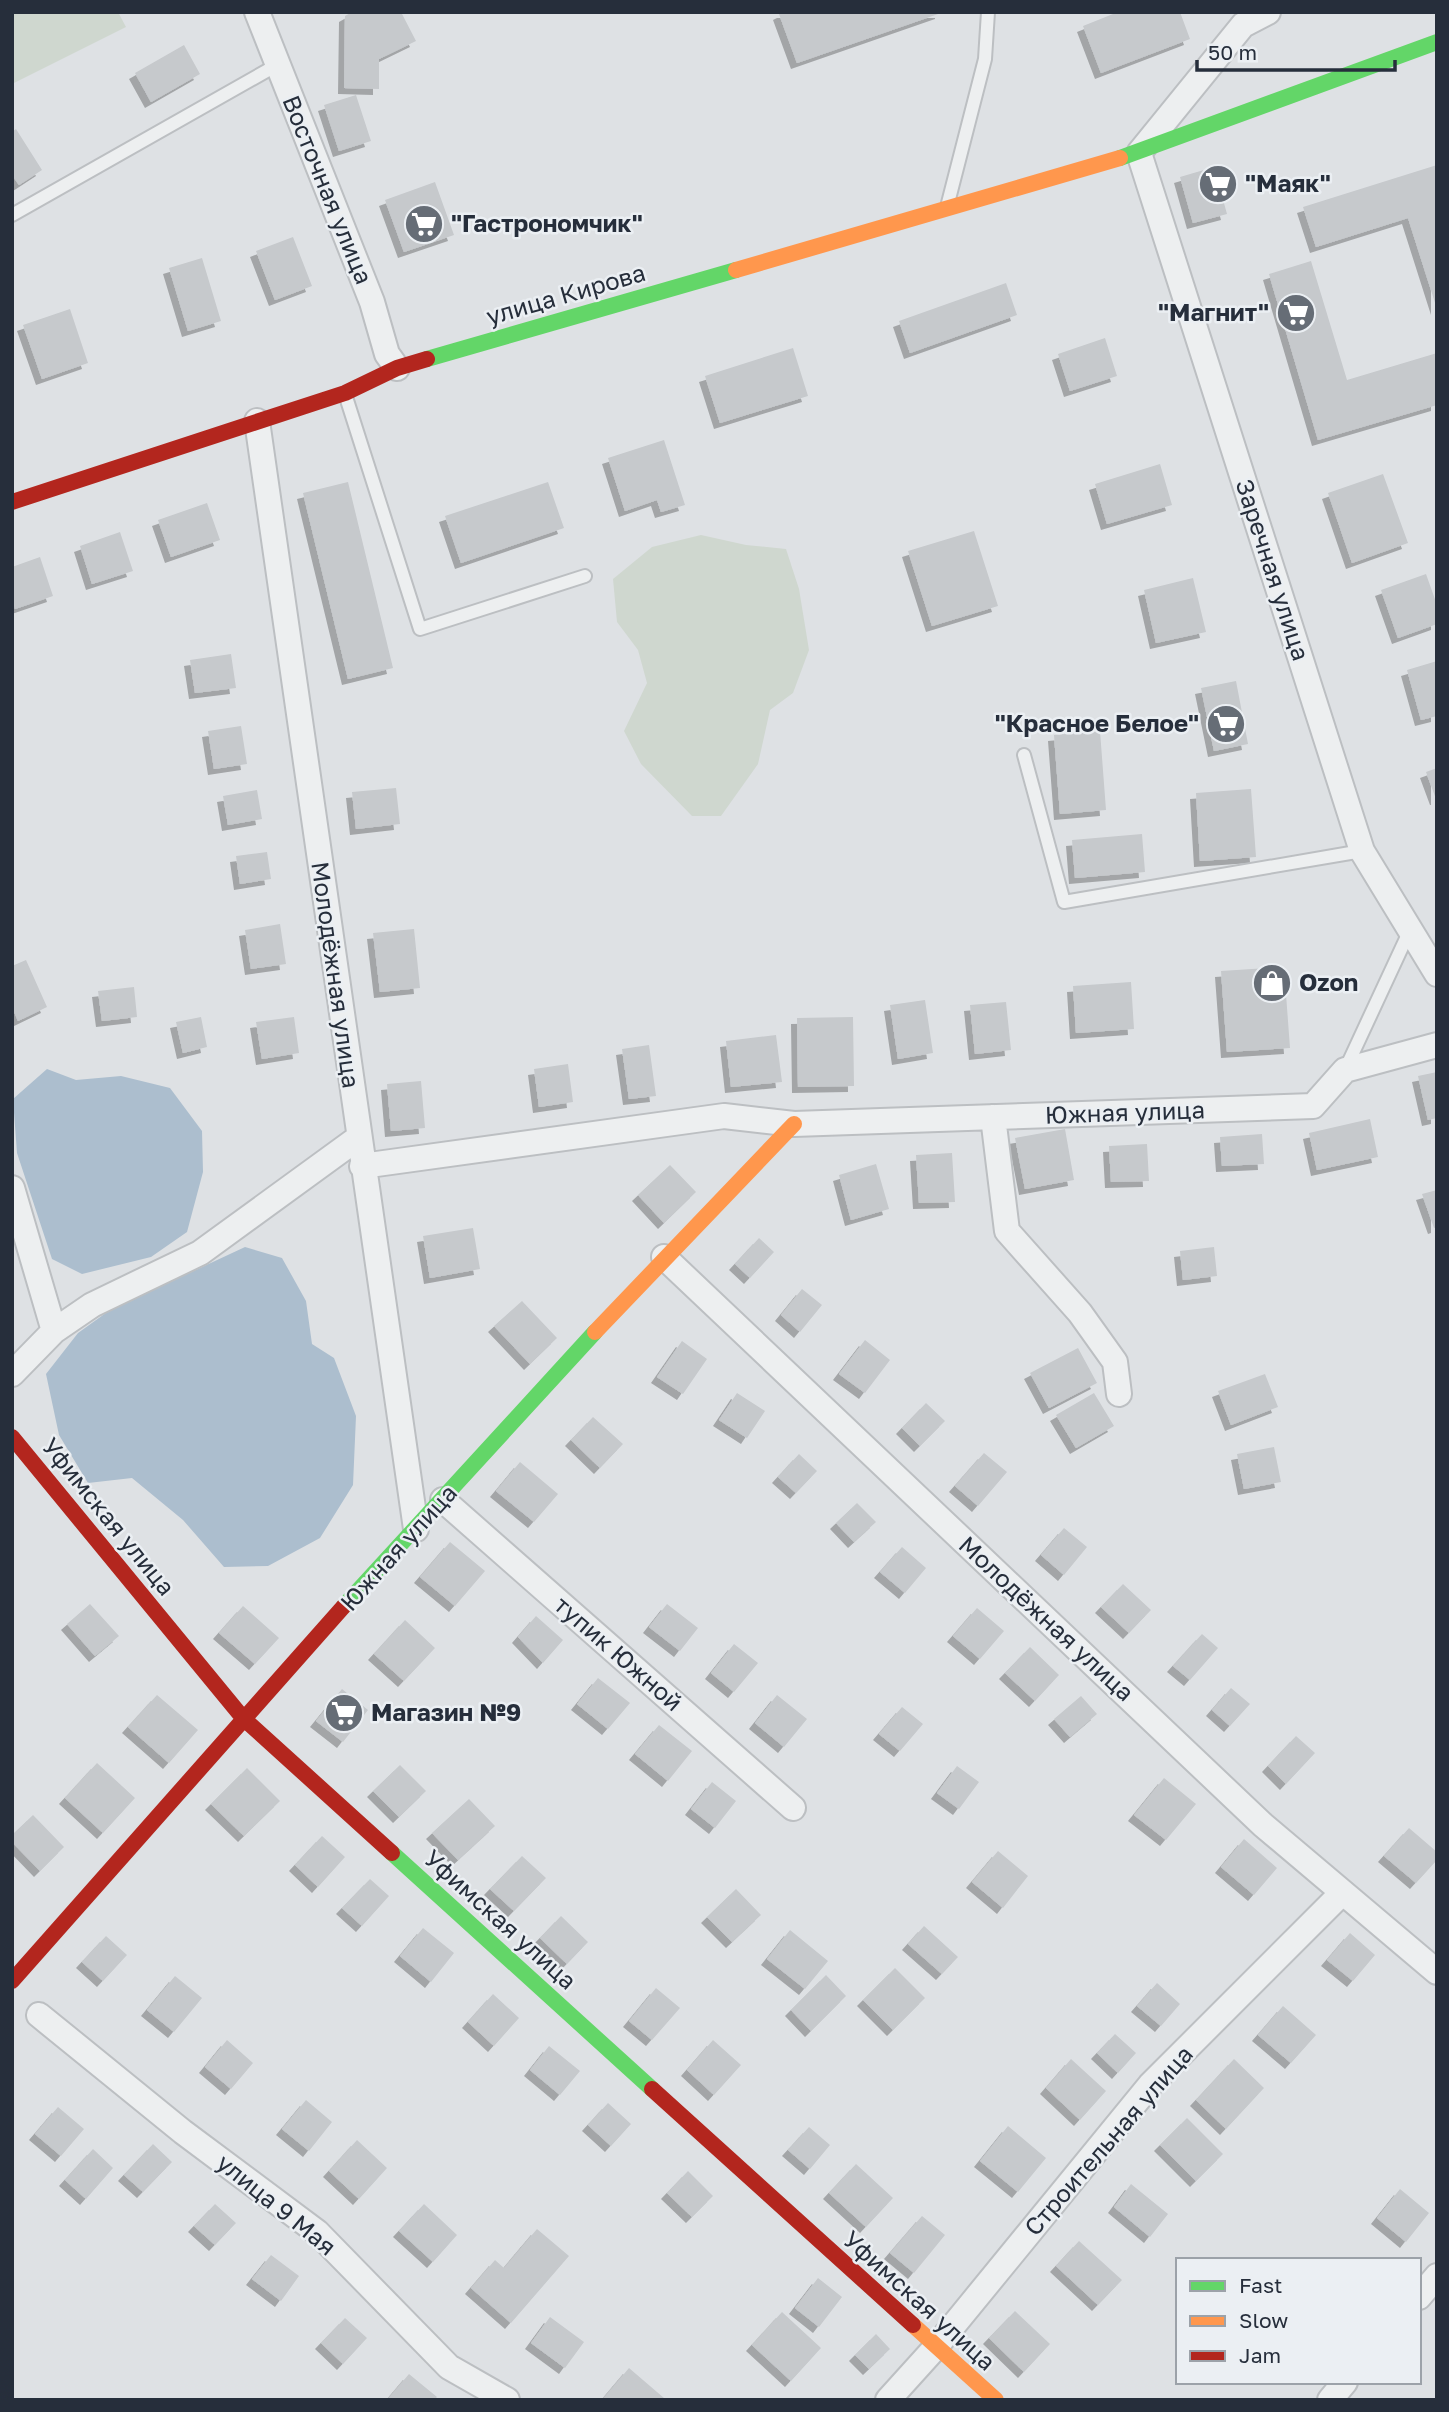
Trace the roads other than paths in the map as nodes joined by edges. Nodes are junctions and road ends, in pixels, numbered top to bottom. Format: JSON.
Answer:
{"nodes":[{"id":1,"x":257,"y":12,"type":"edge"},
{"id":2,"x":988,"y":12,"type":"edge"},
{"id":3,"x":1268,"y":12,"type":"edge"},
{"id":4,"x":1437,"y":42,"type":"edge"},
{"id":5,"x":277,"y":65,"type":"junction"},
{"id":6,"x":1139,"y":153,"type":"junction"},
{"id":7,"x":947,"y":208,"type":"junction"},
{"id":8,"x":12,"y":215,"type":"edge"},
{"id":9,"x":397,"y":368,"type":"junction"},
{"id":10,"x":345,"y":393,"type":"junction"},
{"id":11,"x":257,"y":421,"type":"junction"},
{"id":12,"x":12,"y":502,"type":"edge"},
{"id":13,"x":585,"y":576,"type":"dead end"},
{"id":14,"x":1024,"y":755,"type":"dead end"},
{"id":15,"x":1362,"y":851,"type":"junction"},
{"id":16,"x":1410,"y":930,"type":"junction"},
{"id":17,"x":1437,"y":974,"type":"edge"},
{"id":18,"x":1437,"y":1045,"type":"edge"},
{"id":19,"x":1345,"y":1070,"type":"junction"},
{"id":20,"x":993,"y":1117,"type":"junction"},
{"id":21,"x":794,"y":1124,"type":"junction"},
{"id":22,"x":358,"y":1138,"type":"junction"},
{"id":23,"x":362,"y":1166,"type":"junction"},
{"id":24,"x":12,"y":1188,"type":"edge"},
{"id":25,"x":664,"y":1257,"type":"junction"},
{"id":26,"x":54,"y":1331,"type":"junction"},
{"id":27,"x":12,"y":1374,"type":"edge"},
{"id":28,"x":1119,"y":1394,"type":"dead end"},
{"id":29,"x":12,"y":1437,"type":"edge"},
{"id":30,"x":443,"y":1500,"type":"junction"},
{"id":31,"x":416,"y":1529,"type":"junction"},
{"id":32,"x":243,"y":1718,"type":"junction"},
{"id":33,"x":793,"y":1808,"type":"dead end"},
{"id":34,"x":1342,"y":1893,"type":"junction"},
{"id":35,"x":1437,"y":1972,"type":"edge"},
{"id":36,"x":12,"y":1980,"type":"edge"},
{"id":37,"x":38,"y":2015,"type":"dead end"},
{"id":38,"x":1437,"y":2276,"type":"edge"},
{"id":39,"x":1421,"y":2295,"type":"edge"},
{"id":40,"x":935,"y":2348,"type":"junction"},
{"id":41,"x":1343,"y":2384,"type":"edge"},
{"id":42,"x":507,"y":2400,"type":"edge"},
{"id":43,"x":888,"y":2400,"type":"edge"},
{"id":44,"x":996,"y":2400,"type":"edge"},
{"id":45,"x":1330,"y":2400,"type":"edge"}],
"edges":[{"from":1,"to":5,"type":"street","name":"Восточная улица"},
{"from":2,"to":7,"type":"lane"},
{"from":3,"to":6,"type":"street"},
{"from":4,"to":6,"type":"street","name":"улица Кирова"},
{"from":5,"to":8,"type":"lane"},
{"from":5,"to":9,"type":"street","name":"Восточная улица"},
{"from":6,"to":7,"type":"street","name":"улица Кирова"},
{"from":6,"to":15,"type":"street","name":"Заречная улица"},
{"from":7,"to":9,"type":"street","name":"улица Кирова"},
{"from":9,"to":10,"type":"street","name":"улица Кирова"},
{"from":10,"to":11,"type":"street","name":"улица Кирова"},
{"from":10,"to":13,"type":"lane"},
{"from":11,"to":12,"type":"street","name":"улица Кирова"},
{"from":11,"to":22,"type":"street","name":"Молодёжная улица"},
{"from":14,"to":15,"type":"lane"},
{"from":15,"to":16,"type":"street","name":"Заречная улица"},
{"from":16,"to":17,"type":"street","name":"Заречная улица"},
{"from":16,"to":19,"type":"lane"},
{"from":18,"to":19,"type":"street"},
{"from":19,"to":20,"type":"street","name":"Южная улица"},
{"from":20,"to":21,"type":"street","name":"Южная улица"},
{"from":20,"to":28,"type":"street"},
{"from":21,"to":23,"type":"street","name":"Южная улица"},
{"from":21,"to":25,"type":"street","name":"Южная улица"},
{"from":22,"to":23,"type":"street","name":"Молодёжная улица"},
{"from":22,"to":26,"type":"street"},
{"from":23,"to":31,"type":"street","name":"Молодёжная улица"},
{"from":24,"to":26,"type":"street"},
{"from":25,"to":30,"type":"street","name":"Южная улица"},
{"from":25,"to":34,"type":"street","name":"Молодёжная улица"},
{"from":26,"to":27,"type":"street"},
{"from":29,"to":32,"type":"street","name":"Уфимская улица"},
{"from":30,"to":31,"type":"street","name":"Южная улица"},
{"from":30,"to":33,"type":"street","name":"тупик Южной"},
{"from":31,"to":32,"type":"street","name":"Южная улица"},
{"from":32,"to":36,"type":"street","name":"Южная улица"},
{"from":32,"to":40,"type":"street","name":"Уфимская улица"},
{"from":34,"to":35,"type":"street","name":"Молодёжная улица"},
{"from":34,"to":40,"type":"street","name":"Строительная улица"},
{"from":37,"to":42,"type":"street","name":"улица 9 Мая"},
{"from":38,"to":39,"type":"street"},
{"from":40,"to":43,"type":"street","name":"Строительная улица"},
{"from":40,"to":44,"type":"street","name":"Уфимская улица"},
{"from":41,"to":45,"type":"street"}]}
